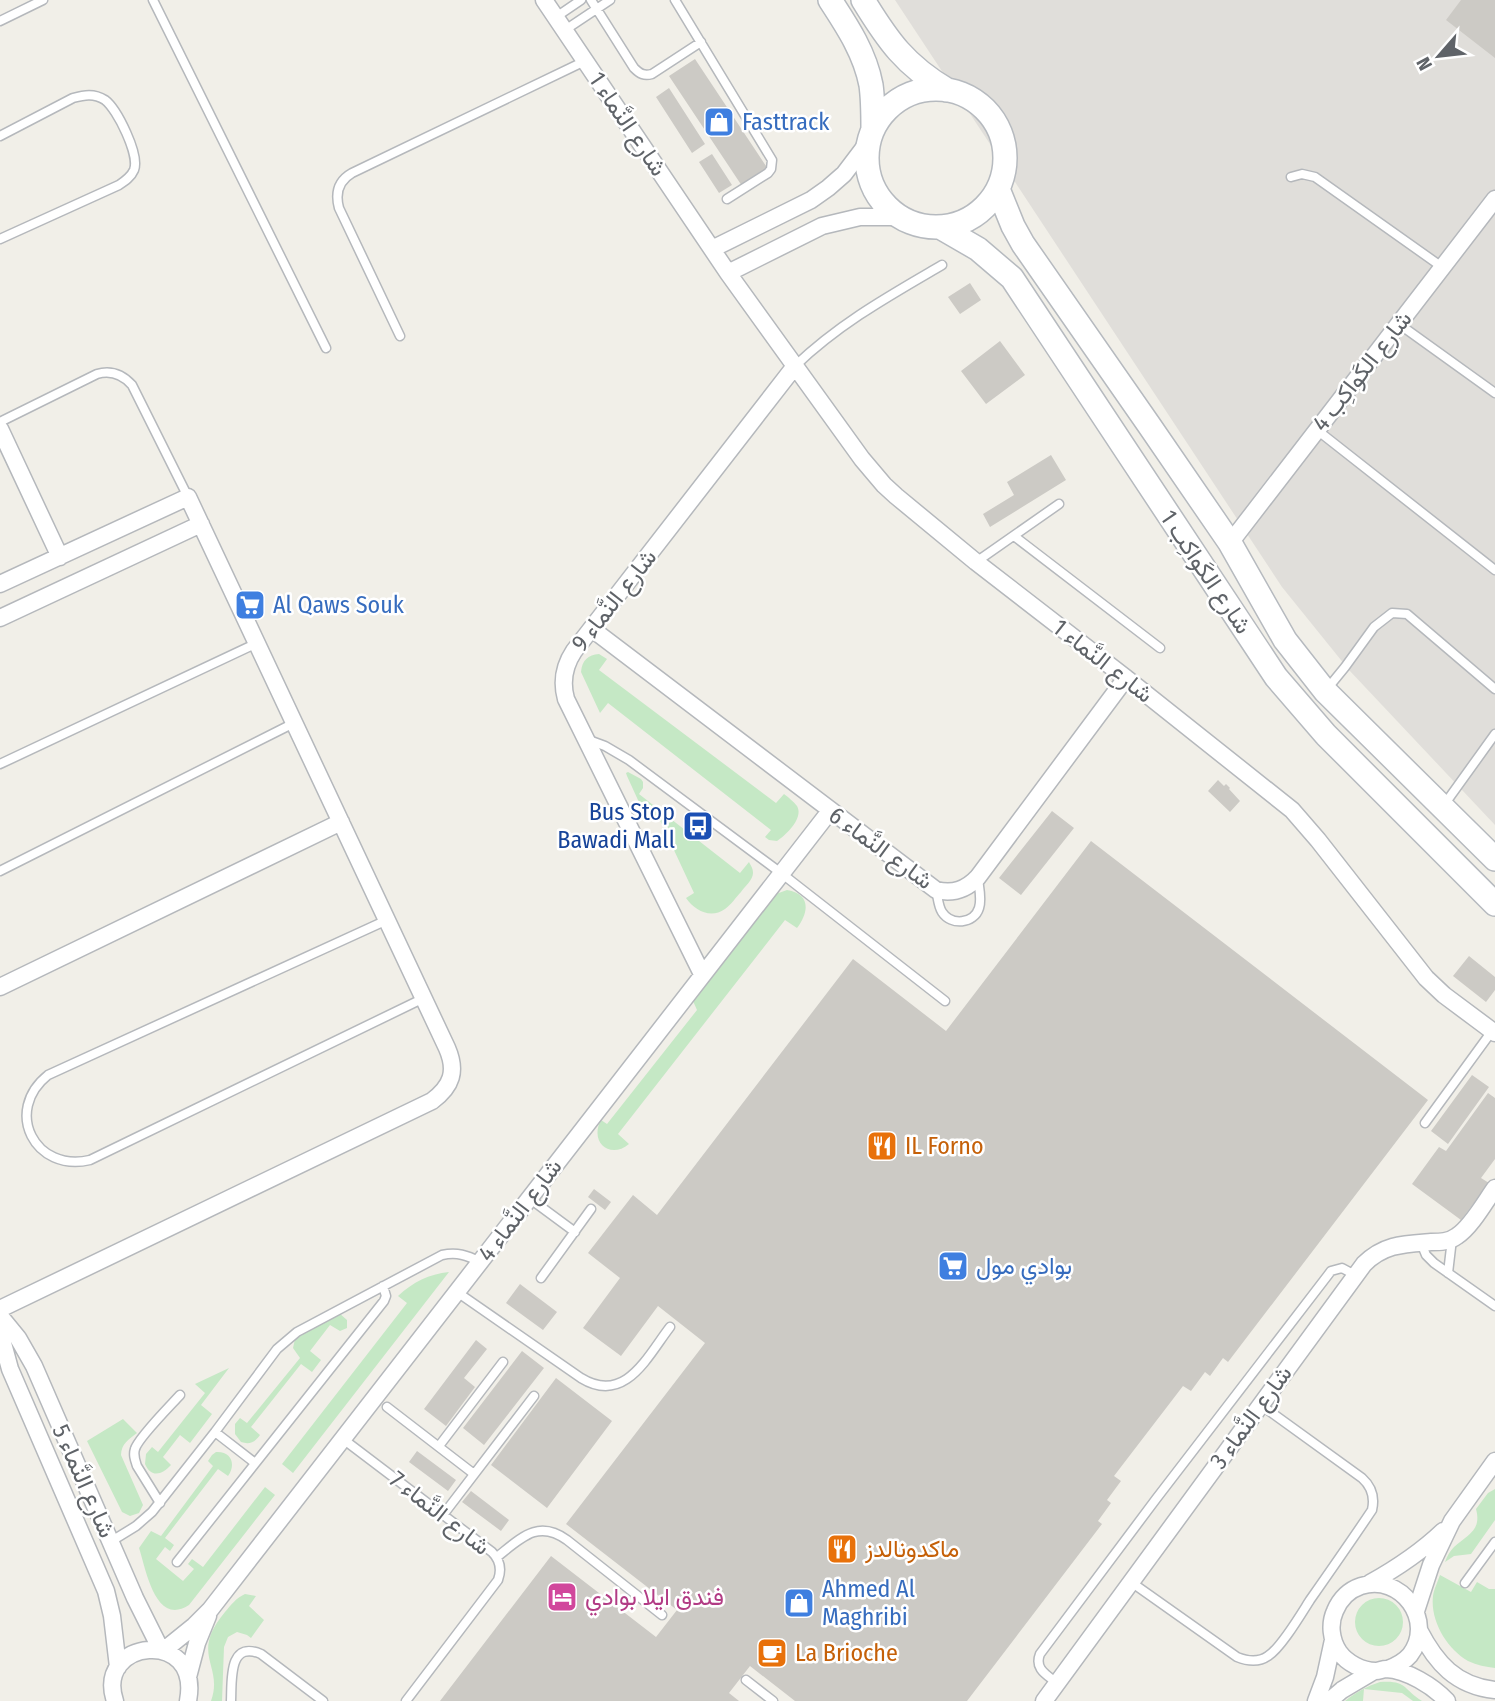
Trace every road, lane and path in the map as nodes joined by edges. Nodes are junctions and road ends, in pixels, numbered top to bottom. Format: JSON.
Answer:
{"nodes":[{"id":1,"x":43,"y":0,"type":"edge"},
{"id":2,"x":153,"y":0,"type":"edge"},
{"id":3,"x":544,"y":0,"type":"edge"},
{"id":4,"x":581,"y":0,"type":"edge"},
{"id":5,"x":591,"y":0,"type":"edge"},
{"id":6,"x":610,"y":0,"type":"edge"},
{"id":7,"x":675,"y":0,"type":"edge"},
{"id":8,"x":830,"y":0,"type":"edge"},
{"id":9,"x":863,"y":0,"type":"edge"},
{"id":10,"x":597,"y":9,"type":"junction"},
{"id":11,"x":0,"y":21,"type":"edge"},
{"id":12,"x":560,"y":23,"type":"junction"},
{"id":13,"x":701,"y":42,"type":"junction"},
{"id":14,"x":585,"y":61,"type":"junction"},
{"id":15,"x":947,"y":90,"type":"junction"},
{"id":16,"x":871,"y":135,"type":"junction"},
{"id":17,"x":0,"y":136,"type":"edge"},
{"id":18,"x":1291,"y":177,"type":"dead end"},
{"id":19,"x":998,"y":189,"type":"junction"},
{"id":20,"x":727,"y":199,"type":"dead end"},
{"id":21,"x":1495,"y":199,"type":"edge"},
{"id":22,"x":900,"y":217,"type":"junction"},
{"id":23,"x":940,"y":227,"type":"junction"},
{"id":24,"x":0,"y":239,"type":"edge"},
{"id":25,"x":712,"y":249,"type":"junction"},
{"id":26,"x":942,"y":265,"type":"dead end"},
{"id":27,"x":1442,"y":267,"type":"junction"},
{"id":28,"x":728,"y":273,"type":"junction"},
{"id":29,"x":1399,"y":324,"type":"junction"},
{"id":30,"x":400,"y":336,"type":"dead end"},
{"id":31,"x":326,"y":348,"type":"dead end"},
{"id":32,"x":795,"y":366,"type":"junction"},
{"id":33,"x":1495,"y":393,"type":"edge"},
{"id":34,"x":0,"y":422,"type":"edge"},
{"id":35,"x":0,"y":429,"type":"edge"},
{"id":36,"x":1317,"y":430,"type":"junction"},
{"id":37,"x":188,"y":497,"type":"junction"},
{"id":38,"x":1059,"y":504,"type":"dead end"},
{"id":39,"x":201,"y":524,"type":"junction"},
{"id":40,"x":1014,"y":536,"type":"junction"},
{"id":41,"x":1230,"y":543,"type":"junction"},
{"id":42,"x":61,"y":557,"type":"junction"},
{"id":43,"x":976,"y":562,"type":"junction"},
{"id":44,"x":1495,"y":570,"type":"edge"},
{"id":45,"x":0,"y":584,"type":"edge"},
{"id":46,"x":0,"y":618,"type":"edge"},
{"id":47,"x":592,"y":629,"type":"junction"},
{"id":48,"x":257,"y":643,"type":"junction"},
{"id":49,"x":1160,"y":648,"type":"dead end"},
{"id":50,"x":1126,"y":678,"type":"junction"},
{"id":51,"x":1495,"y":690,"type":"edge"},
{"id":52,"x":1325,"y":691,"type":"junction"},
{"id":53,"x":294,"y":723,"type":"junction"},
{"id":54,"x":1495,"y":734,"type":"edge"},
{"id":55,"x":586,"y":739,"type":"junction"},
{"id":56,"x":0,"y":764,"type":"edge"},
{"id":57,"x":1442,"y":807,"type":"junction"},
{"id":58,"x":830,"y":811,"type":"junction"},
{"id":59,"x":341,"y":822,"type":"junction"},
{"id":60,"x":1495,"y":859,"type":"edge"},
{"id":61,"x":0,"y":871,"type":"edge"},
{"id":62,"x":781,"y":873,"type":"junction"},
{"id":63,"x":978,"y":877,"type":"junction"},
{"id":64,"x":936,"y":890,"type":"junction"},
{"id":65,"x":1495,"y":904,"type":"edge"},
{"id":66,"x":387,"y":920,"type":"junction"},
{"id":67,"x":702,"y":974,"type":"junction"},
{"id":68,"x":0,"y":987,"type":"edge"},
{"id":69,"x":424,"y":998,"type":"junction"},
{"id":70,"x":945,"y":1001,"type":"dead end"},
{"id":71,"x":1494,"y":1032,"type":"edge"},
{"id":72,"x":1425,"y":1123,"type":"dead end"},
{"id":73,"x":1495,"y":1188,"type":"edge"},
{"id":74,"x":529,"y":1198,"type":"junction"},
{"id":75,"x":591,"y":1209,"type":"dead end"},
{"id":76,"x":575,"y":1232,"type":"junction"},
{"id":77,"x":1452,"y":1239,"type":"junction"},
{"id":78,"x":1421,"y":1243,"type":"junction"},
{"id":79,"x":480,"y":1262,"type":"junction"},
{"id":80,"x":1448,"y":1273,"type":"junction"},
{"id":81,"x":1355,"y":1275,"type":"junction"},
{"id":82,"x":541,"y":1278,"type":"dead end"},
{"id":83,"x":383,"y":1286,"type":"junction"},
{"id":84,"x":457,"y":1292,"type":"junction"},
{"id":85,"x":1495,"y":1306,"type":"edge"},
{"id":86,"x":0,"y":1309,"type":"edge"},
{"id":87,"x":0,"y":1316,"type":"edge"},
{"id":88,"x":670,"y":1327,"type":"dead end"},
{"id":89,"x":0,"y":1332,"type":"edge"},
{"id":90,"x":503,"y":1362,"type":"dead end"},
{"id":91,"x":180,"y":1395,"type":"dead end"},
{"id":92,"x":534,"y":1396,"type":"dead end"},
{"id":93,"x":1261,"y":1405,"type":"junction"},
{"id":94,"x":387,"y":1407,"type":"dead end"},
{"id":95,"x":215,"y":1433,"type":"junction"},
{"id":96,"x":344,"y":1439,"type":"junction"},
{"id":97,"x":439,"y":1446,"type":"junction"},
{"id":98,"x":255,"y":1463,"type":"junction"},
{"id":99,"x":1493,"y":1466,"type":"edge"},
{"id":100,"x":474,"y":1474,"type":"junction"},
{"id":101,"x":159,"y":1503,"type":"junction"},
{"id":102,"x":443,"y":1515,"type":"junction"},
{"id":103,"x":1452,"y":1521,"type":"junction"},
{"id":104,"x":110,"y":1542,"type":"junction"},
{"id":105,"x":1495,"y":1542,"type":"edge"},
{"id":106,"x":496,"y":1557,"type":"junction"},
{"id":107,"x":177,"y":1562,"type":"dead end"},
{"id":108,"x":1131,"y":1582,"type":"junction"},
{"id":109,"x":1370,"y":1583,"type":"junction"},
{"id":110,"x":1465,"y":1583,"type":"dead end"},
{"id":111,"x":210,"y":1610,"type":"junction"},
{"id":112,"x":1416,"y":1611,"type":"junction"},
{"id":113,"x":662,"y":1615,"type":"dead end"},
{"id":114,"x":1419,"y":1630,"type":"junction"},
{"id":115,"x":1333,"y":1640,"type":"junction"},
{"id":116,"x":162,"y":1650,"type":"junction"},
{"id":117,"x":118,"y":1667,"type":"junction"},
{"id":118,"x":1381,"y":1670,"type":"junction"},
{"id":119,"x":188,"y":1677,"type":"junction"},
{"id":120,"x":746,"y":1680,"type":"dead end"},
{"id":121,"x":1057,"y":1683,"type":"junction"},
{"id":122,"x":1495,"y":1690,"type":"edge"},
{"id":123,"x":114,"y":1700,"type":"edge"},
{"id":124,"x":188,"y":1701,"type":"edge"},
{"id":125,"x":231,"y":1701,"type":"edge"},
{"id":126,"x":323,"y":1701,"type":"edge"},
{"id":127,"x":406,"y":1701,"type":"edge"},
{"id":128,"x":773,"y":1701,"type":"edge"},
{"id":129,"x":1044,"y":1701,"type":"edge"},
{"id":130,"x":1316,"y":1701,"type":"edge"},
{"id":131,"x":1329,"y":1701,"type":"edge"},
{"id":132,"x":1447,"y":1701,"type":"edge"}],
"edges":[{"from":1,"to":11,"type":"lane"},
{"from":2,"to":31,"type":"lane"},
{"from":3,"to":12,"type":"street","name":"شارع النَّماء 1"},
{"from":4,"to":12,"type":"lane"},
{"from":5,"to":10,"type":"lane"},
{"from":6,"to":10,"type":"lane"},
{"from":7,"to":13,"type":"lane"},
{"from":8,"to":16,"type":"street"},
{"from":9,"to":15,"type":"street"},
{"from":10,"to":12,"type":"lane"},
{"from":10,"to":13,"type":"lane"},
{"from":12,"to":14,"type":"street","name":"شارع النَّماء 1"},
{"from":13,"to":20,"type":"lane"},
{"from":14,"to":25,"type":"street","name":"شارع النَّماء 1"},
{"from":14,"to":30,"type":"lane"},
{"from":15,"to":16,"type":"street"},
{"from":15,"to":19,"type":"street"},
{"from":16,"to":22,"type":"street"},
{"from":16,"to":25,"type":"street"},
{"from":17,"to":24,"type":"lane"},
{"from":18,"to":27,"type":"lane"},
{"from":19,"to":23,"type":"street"},
{"from":19,"to":41,"type":"street","name":"شارع الكَواكِب 1"},
{"from":21,"to":27,"type":"street","name":"شارع الكَواكِب 4"},
{"from":22,"to":23,"type":"street"},
{"from":22,"to":28,"type":"street"},
{"from":23,"to":65,"type":"street","name":"شارع الكَواكِب 1"},
{"from":25,"to":28,"type":"street","name":"شارع النَّماء 1"},
{"from":26,"to":32,"type":"lane"},
{"from":27,"to":29,"type":"street","name":"شارع الكَواكِب 4"},
{"from":28,"to":32,"type":"street","name":"شارع النَّماء 1"},
{"from":29,"to":33,"type":"lane"},
{"from":29,"to":36,"type":"street","name":"شارع الكَواكِب 4"},
{"from":32,"to":43,"type":"street","name":"شارع النَّماء 1"},
{"from":32,"to":47,"type":"street","name":"شارع النَّماء 9"},
{"from":34,"to":37,"type":"lane"},
{"from":35,"to":42,"type":"street"},
{"from":36,"to":41,"type":"street","name":"شارع الكَواكِب 4"},
{"from":36,"to":44,"type":"lane"},
{"from":37,"to":39,"type":"street"},
{"from":37,"to":42,"type":"street"},
{"from":38,"to":40,"type":"lane"},
{"from":39,"to":46,"type":"street"},
{"from":39,"to":48,"type":"street"},
{"from":40,"to":43,"type":"lane"},
{"from":40,"to":49,"type":"lane"},
{"from":41,"to":52,"type":"street","name":"شارع الكَواكِب 1"},
{"from":42,"to":45,"type":"street"},
{"from":43,"to":50,"type":"street","name":"شارع النَّماء 1"},
{"from":47,"to":55,"type":"street","name":"شارع النَّماء 9"},
{"from":47,"to":58,"type":"street","name":"شارع النَّماء 6"},
{"from":48,"to":53,"type":"street"},
{"from":48,"to":56,"type":"lane"},
{"from":50,"to":63,"type":"street","name":"شارع النَّماء 6"},
{"from":50,"to":71,"type":"street","name":"شارع النَّماء 1"},
{"from":51,"to":52,"type":"lane"},
{"from":52,"to":57,"type":"street","name":"شارع الكَواكِب 1"},
{"from":53,"to":59,"type":"street"},
{"from":53,"to":61,"type":"lane"},
{"from":54,"to":57,"type":"lane"},
{"from":55,"to":62,"type":"lane"},
{"from":55,"to":67,"type":"street","name":"شارع النَّماء 9"},
{"from":57,"to":60,"type":"street","name":"شارع الكَواكِب 1"},
{"from":58,"to":62,"type":"street","name":"شارع النَّماء 4"},
{"from":58,"to":64,"type":"street","name":"شارع النَّماء 6"},
{"from":59,"to":66,"type":"street"},
{"from":59,"to":68,"type":"street"},
{"from":62,"to":67,"type":"street","name":"شارع النَّماء 4"},
{"from":62,"to":70,"type":"lane"},
{"from":63,"to":64,"type":"street","name":"شارع النَّماء 6"},
{"from":63,"to":64,"type":"lane"},
{"from":66,"to":69,"type":"street"},
{"from":66,"to":69,"type":"lane"},
{"from":67,"to":74,"type":"street","name":"شارع النَّماء 4"},
{"from":69,"to":86,"type":"street"},
{"from":71,"to":72,"type":"lane"},
{"from":73,"to":77,"type":"street"},
{"from":74,"to":76,"type":"lane"},
{"from":74,"to":79,"type":"street","name":"شارع النَّماء 4"},
{"from":75,"to":76,"type":"lane"},
{"from":76,"to":82,"type":"lane"},
{"from":77,"to":78,"type":"street","name":"شارع النَّماء 3"},
{"from":77,"to":80,"type":"lane"},
{"from":78,"to":80,"type":"lane"},
{"from":78,"to":81,"type":"street","name":"شارع النَّماء 3"},
{"from":79,"to":83,"type":"lane"},
{"from":79,"to":84,"type":"street","name":"شارع النَّماء 4"},
{"from":80,"to":85,"type":"lane"},
{"from":81,"to":93,"type":"street","name":"شارع النَّماء 3"},
{"from":81,"to":121,"type":"lane"},
{"from":83,"to":95,"type":"lane"},
{"from":83,"to":98,"type":"lane"},
{"from":84,"to":88,"type":"lane"},
{"from":84,"to":96,"type":"street","name":"شارع النَّماء 4"},
{"from":87,"to":104,"type":"street","name":"شارع النَّماء 5"},
{"from":89,"to":117,"type":"street","name":"شارع النَّماء 5"},
{"from":90,"to":97,"type":"lane"},
{"from":91,"to":101,"type":"lane"},
{"from":92,"to":100,"type":"lane"},
{"from":93,"to":108,"type":"street","name":"شارع النَّماء 3"},
{"from":93,"to":108,"type":"lane"},
{"from":94,"to":97,"type":"lane"},
{"from":95,"to":98,"type":"lane"},
{"from":95,"to":101,"type":"lane"},
{"from":96,"to":102,"type":"lane","name":"شارع النَّماء 7"},
{"from":96,"to":111,"type":"street","name":"شارع النَّماء 4"},
{"from":97,"to":100,"type":"lane"},
{"from":98,"to":107,"type":"lane"},
{"from":99,"to":103,"type":"street"},
{"from":100,"to":102,"type":"lane"},
{"from":101,"to":104,"type":"lane"},
{"from":102,"to":106,"type":"lane","name":"شارع النَّماء 7"},
{"from":103,"to":109,"type":"street"},
{"from":103,"to":112,"type":"street"},
{"from":104,"to":116,"type":"street","name":"شارع النَّماء 5"},
{"from":105,"to":110,"type":"lane"},
{"from":106,"to":113,"type":"lane"},
{"from":106,"to":127,"type":"lane","name":"شارع النَّماء 7"},
{"from":108,"to":121,"type":"street","name":"شارع النَّماء 3"},
{"from":109,"to":112,"type":"street"},
{"from":109,"to":115,"type":"street"},
{"from":111,"to":116,"type":"street","name":"شارع النَّماء 4"},
{"from":111,"to":119,"type":"street","name":"شارع النَّماء 4"},
{"from":112,"to":114,"type":"street"},
{"from":114,"to":118,"type":"street"},
{"from":114,"to":122,"type":"street"},
{"from":115,"to":118,"type":"street"},
{"from":115,"to":130,"type":"street"},
{"from":116,"to":117,"type":"street"},
{"from":116,"to":119,"type":"street","name":"شارع النَّماء 5"},
{"from":117,"to":123,"type":"street","name":"شارع النَّماء 5"},
{"from":118,"to":131,"type":"street"},
{"from":118,"to":132,"type":"street"},
{"from":119,"to":124,"type":"street","name":"شارع النَّماء 4"},
{"from":120,"to":128,"type":"lane"},
{"from":121,"to":129,"type":"street","name":"شارع النَّماء 3"},
{"from":125,"to":126,"type":"lane"}]}
